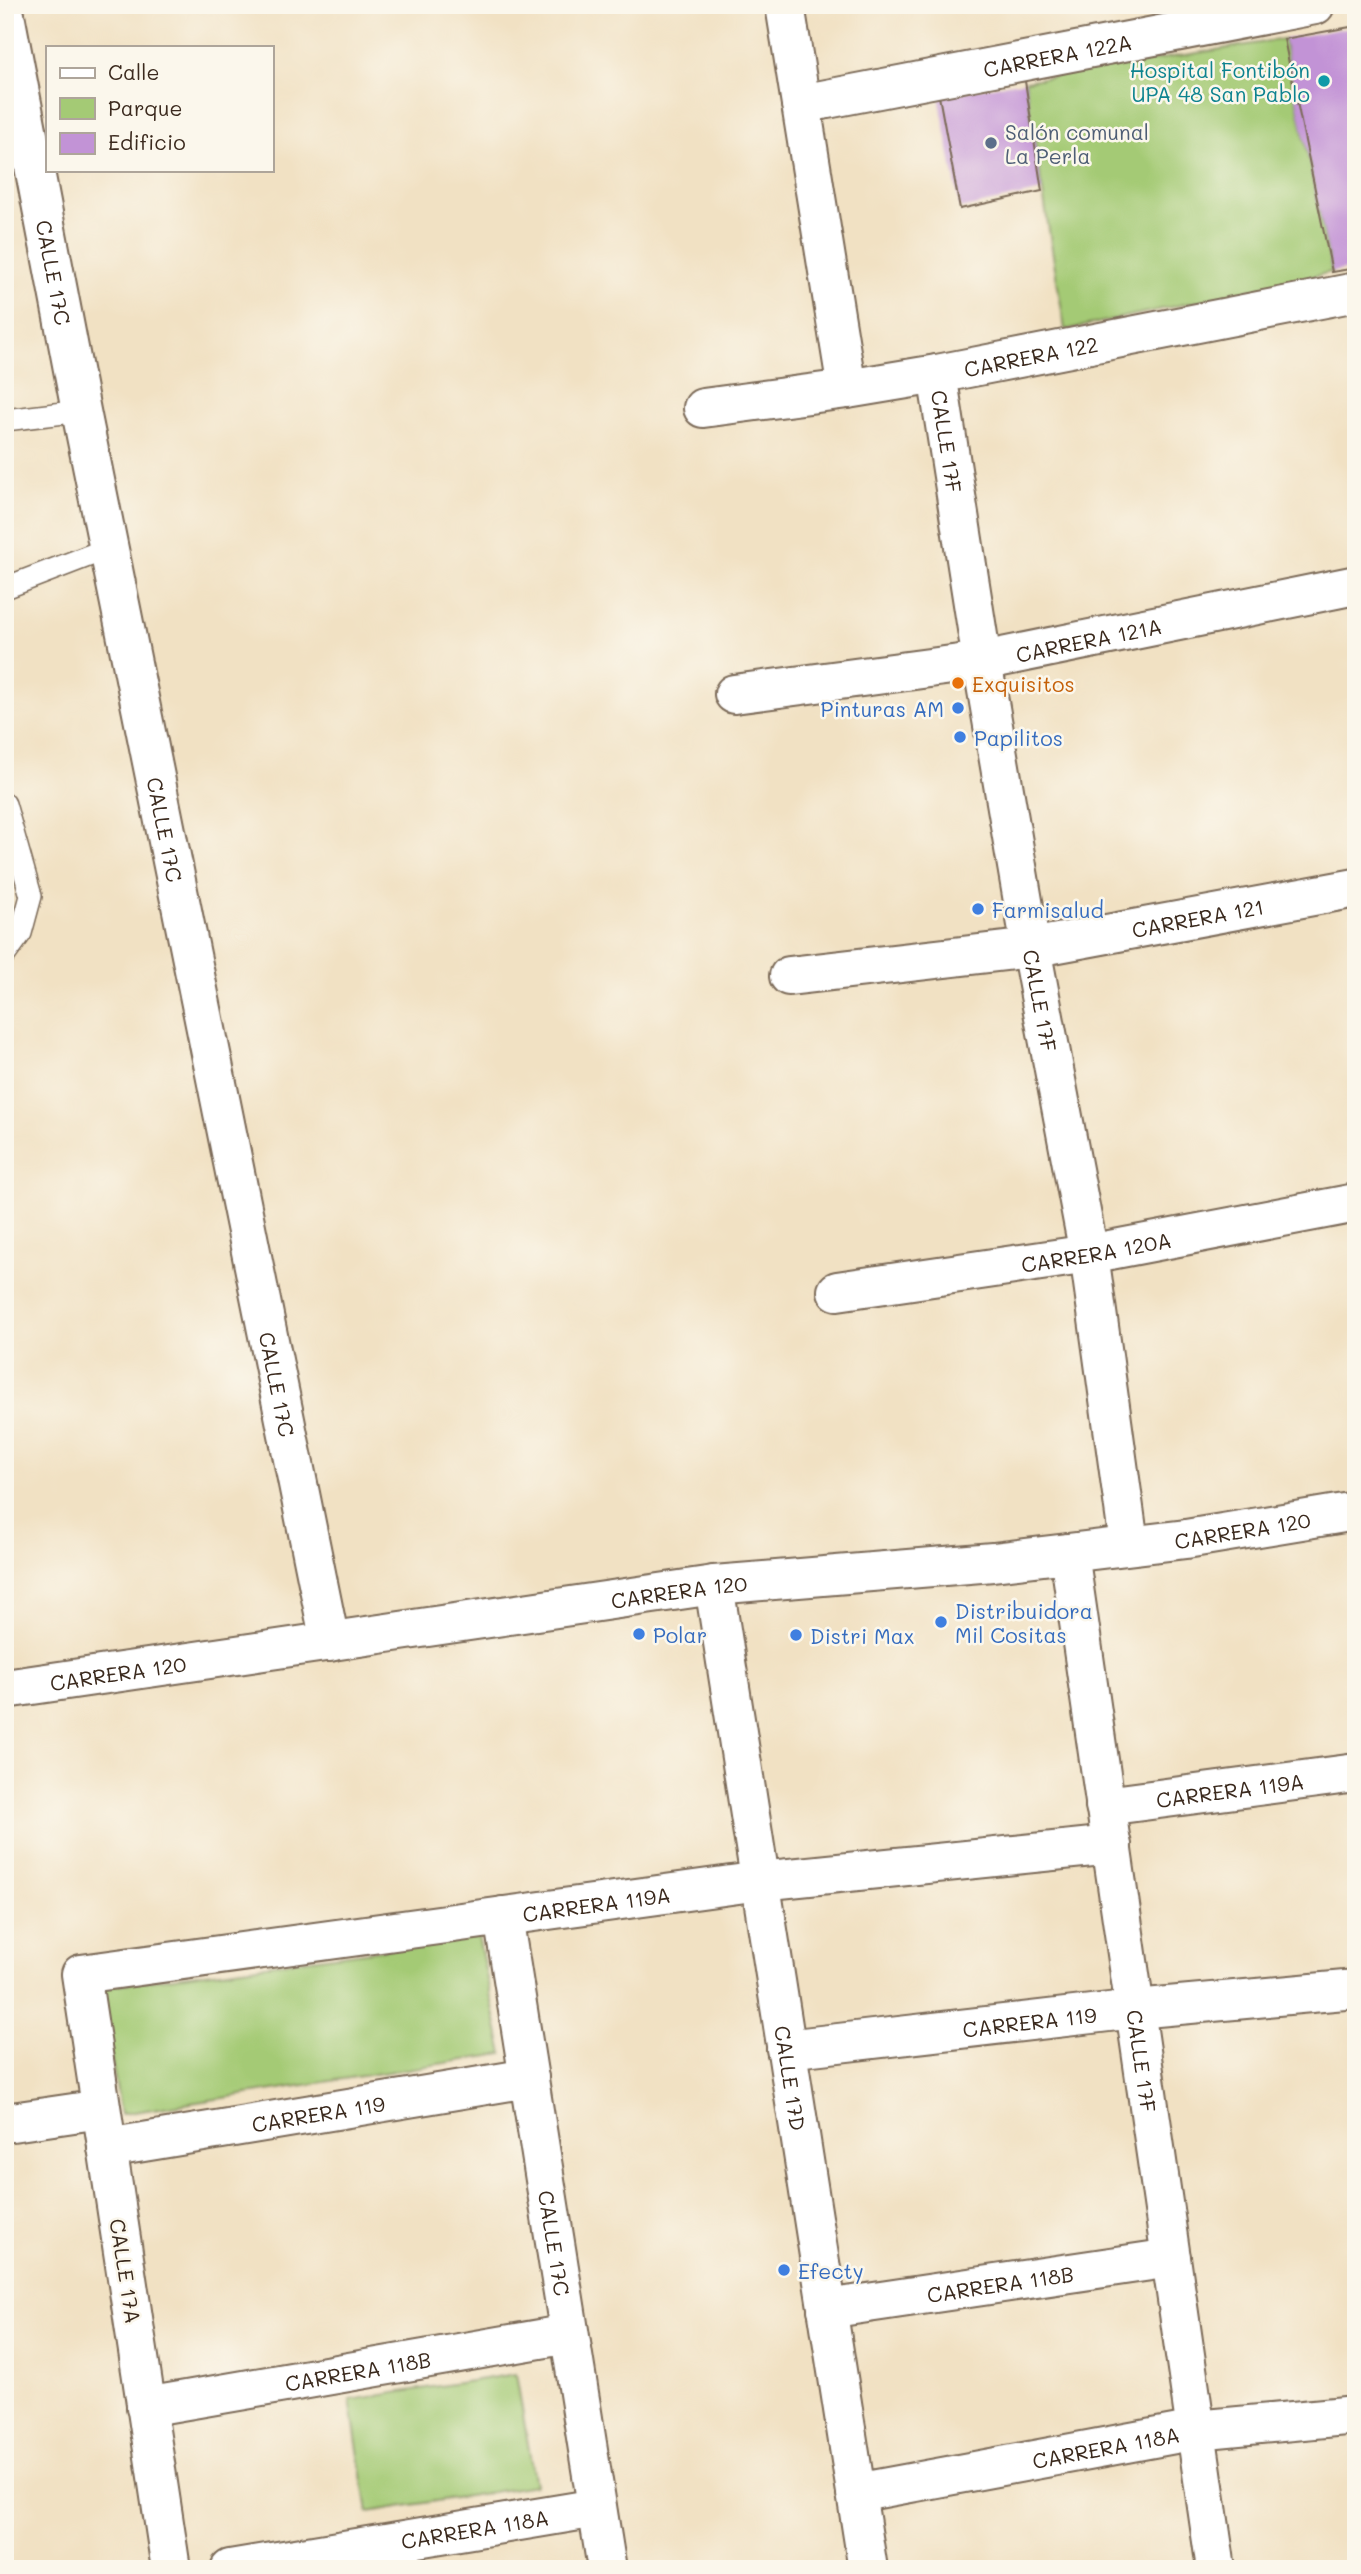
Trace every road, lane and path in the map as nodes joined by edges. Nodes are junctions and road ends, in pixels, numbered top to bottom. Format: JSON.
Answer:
{"nodes":[{"id":1,"x":785,"y":5,"type":"edge"},
{"id":2,"x":1315,"y":5,"type":"edge"},
{"id":3,"x":5,"y":15,"type":"edge"},
{"id":4,"x":801,"y":104,"type":"junction"},
{"id":5,"x":1356,"y":292,"type":"edge"},
{"id":6,"x":937,"y":374,"type":"junction"},
{"id":7,"x":847,"y":389,"type":"junction"},
{"id":8,"x":703,"y":408,"type":"dead end"},
{"id":9,"x":81,"y":411,"type":"junction"},
{"id":10,"x":5,"y":420,"type":"edge"},
{"id":11,"x":109,"y":548,"type":"junction"},
{"id":12,"x":1356,"y":585,"type":"edge"},
{"id":13,"x":5,"y":587,"type":"edge"},
{"id":14,"x":982,"y":661,"type":"junction"},
{"id":15,"x":734,"y":694,"type":"dead end"},
{"id":16,"x":5,"y":804,"type":"edge"},
{"id":17,"x":1356,"y":888,"type":"edge"},
{"id":18,"x":1031,"y":948,"type":"junction"},
{"id":19,"x":5,"y":955,"type":"edge"},
{"id":20,"x":789,"y":976,"type":"dead end"},
{"id":21,"x":1356,"y":1203,"type":"edge"},
{"id":22,"x":1089,"y":1254,"type":"junction"},
{"id":23,"x":837,"y":1291,"type":"dead end"},
{"id":24,"x":1356,"y":1511,"type":"edge"},
{"id":25,"x":1129,"y":1544,"type":"junction"},
{"id":26,"x":1069,"y":1553,"type":"junction"},
{"id":27,"x":714,"y":1585,"type":"junction"},
{"id":28,"x":330,"y":1642,"type":"junction"},
{"id":29,"x":5,"y":1689,"type":"edge"},
{"id":30,"x":1356,"y":1773,"type":"edge"},
{"id":31,"x":1105,"y":1807,"type":"junction"},
{"id":32,"x":1112,"y":1845,"type":"junction"},
{"id":33,"x":760,"y":1881,"type":"junction"},
{"id":34,"x":503,"y":1916,"type":"junction"},
{"id":35,"x":81,"y":1974,"type":"joint"},
{"id":36,"x":1356,"y":1989,"type":"edge"},
{"id":37,"x":1135,"y":2009,"type":"junction"},
{"id":38,"x":786,"y":2049,"type":"junction"},
{"id":39,"x":529,"y":2078,"type":"junction"},
{"id":40,"x":102,"y":2109,"type":"junction"},
{"id":41,"x":5,"y":2123,"type":"edge"},
{"id":42,"x":107,"y":2148,"type":"junction"},
{"id":43,"x":1171,"y":2258,"type":"junction"},
{"id":44,"x":827,"y":2309,"type":"junction"},
{"id":45,"x":569,"y":2334,"type":"junction"},
{"id":46,"x":146,"y":2407,"type":"junction"},
{"id":47,"x":1356,"y":2415,"type":"edge"},
{"id":48,"x":1196,"y":2430,"type":"junction"},
{"id":49,"x":856,"y":2493,"type":"junction"},
{"id":50,"x":597,"y":2508,"type":"junction"},
{"id":51,"x":171,"y":2569,"type":"edge"},
{"id":52,"x":230,"y":2569,"type":"edge"},
{"id":53,"x":607,"y":2569,"type":"edge"},
{"id":54,"x":868,"y":2569,"type":"edge"},
{"id":55,"x":1216,"y":2569,"type":"edge"}],
"edges":[{"from":1,"to":4,"type":"street"},
{"from":2,"to":4,"type":"street","name":"CARRERA 122A"},
{"from":3,"to":9,"type":"street","name":"CALLE 17C"},
{"from":4,"to":7,"type":"street"},
{"from":5,"to":6,"type":"street","name":"CARRERA 122"},
{"from":6,"to":7,"type":"street","name":"CARRERA 122"},
{"from":6,"to":14,"type":"street","name":"CALLE 17F"},
{"from":7,"to":8,"type":"street","name":"CARRERA 122"},
{"from":9,"to":10,"type":"lane"},
{"from":9,"to":11,"type":"street","name":"CALLE 17C"},
{"from":11,"to":13,"type":"lane"},
{"from":11,"to":28,"type":"street","name":"CALLE 17C"},
{"from":12,"to":14,"type":"street","name":"CARRERA 121A"},
{"from":14,"to":15,"type":"street","name":"CARRERA 121A"},
{"from":14,"to":18,"type":"street","name":"CALLE 17F"},
{"from":16,"to":19,"type":"lane"},
{"from":17,"to":18,"type":"street","name":"CARRERA 121"},
{"from":18,"to":20,"type":"street","name":"CARRERA 121"},
{"from":18,"to":22,"type":"street","name":"CALLE 17F"},
{"from":21,"to":22,"type":"street","name":"CARRERA 120A"},
{"from":22,"to":23,"type":"street","name":"CARRERA 120A"},
{"from":22,"to":25,"type":"street","name":"CALLE 17F"},
{"from":24,"to":25,"type":"street","name":"CARRERA 120"},
{"from":25,"to":26,"type":"street","name":"CARRERA 120"},
{"from":26,"to":27,"type":"street","name":"CARRERA 120"},
{"from":26,"to":31,"type":"street","name":"CALLE 17F"},
{"from":27,"to":28,"type":"street","name":"CARRERA 120"},
{"from":27,"to":33,"type":"street","name":"CALLE 17D"},
{"from":28,"to":29,"type":"street","name":"CARRERA 120"},
{"from":30,"to":31,"type":"street","name":"CARRERA 119A"},
{"from":31,"to":32,"type":"street","name":"CALLE 17F"},
{"from":32,"to":33,"type":"street","name":"CARRERA 119A"},
{"from":32,"to":37,"type":"street","name":"CALLE 17F"},
{"from":33,"to":34,"type":"street","name":"CARRERA 119A"},
{"from":33,"to":38,"type":"street","name":"CALLE 17D"},
{"from":34,"to":35,"type":"street","name":"CARRERA 119A"},
{"from":34,"to":39,"type":"street","name":"CALLE 17C"},
{"from":35,"to":40,"type":"street","name":"CALLE 17A"},
{"from":36,"to":37,"type":"street","name":"CARRERA 119"},
{"from":37,"to":38,"type":"street","name":"CARRERA 119"},
{"from":37,"to":43,"type":"street","name":"CALLE 17F"},
{"from":38,"to":44,"type":"street","name":"CALLE 17D"},
{"from":39,"to":42,"type":"street","name":"CARRERA 119"},
{"from":39,"to":45,"type":"street","name":"CALLE 17C"},
{"from":40,"to":41,"type":"street"},
{"from":40,"to":42,"type":"street","name":"CALLE 17A"},
{"from":42,"to":46,"type":"street","name":"CALLE 17A"},
{"from":43,"to":44,"type":"street","name":"CARRERA 118B"},
{"from":43,"to":48,"type":"street","name":"CALLE 17F"},
{"from":44,"to":49,"type":"street","name":"CALLE 17D"},
{"from":45,"to":46,"type":"street","name":"CARRERA 118B"},
{"from":45,"to":50,"type":"street","name":"CALLE 17C"},
{"from":46,"to":51,"type":"street","name":"CALLE 17A"},
{"from":47,"to":48,"type":"street","name":"CARRERA 118A"},
{"from":48,"to":49,"type":"street","name":"CARRERA 118A"},
{"from":48,"to":55,"type":"street","name":"CALLE 17F"},
{"from":49,"to":54,"type":"street","name":"CALLE 17D"},
{"from":50,"to":52,"type":"street","name":"CARRERA 118A"},
{"from":50,"to":53,"type":"street","name":"CALLE 17C"}]}
